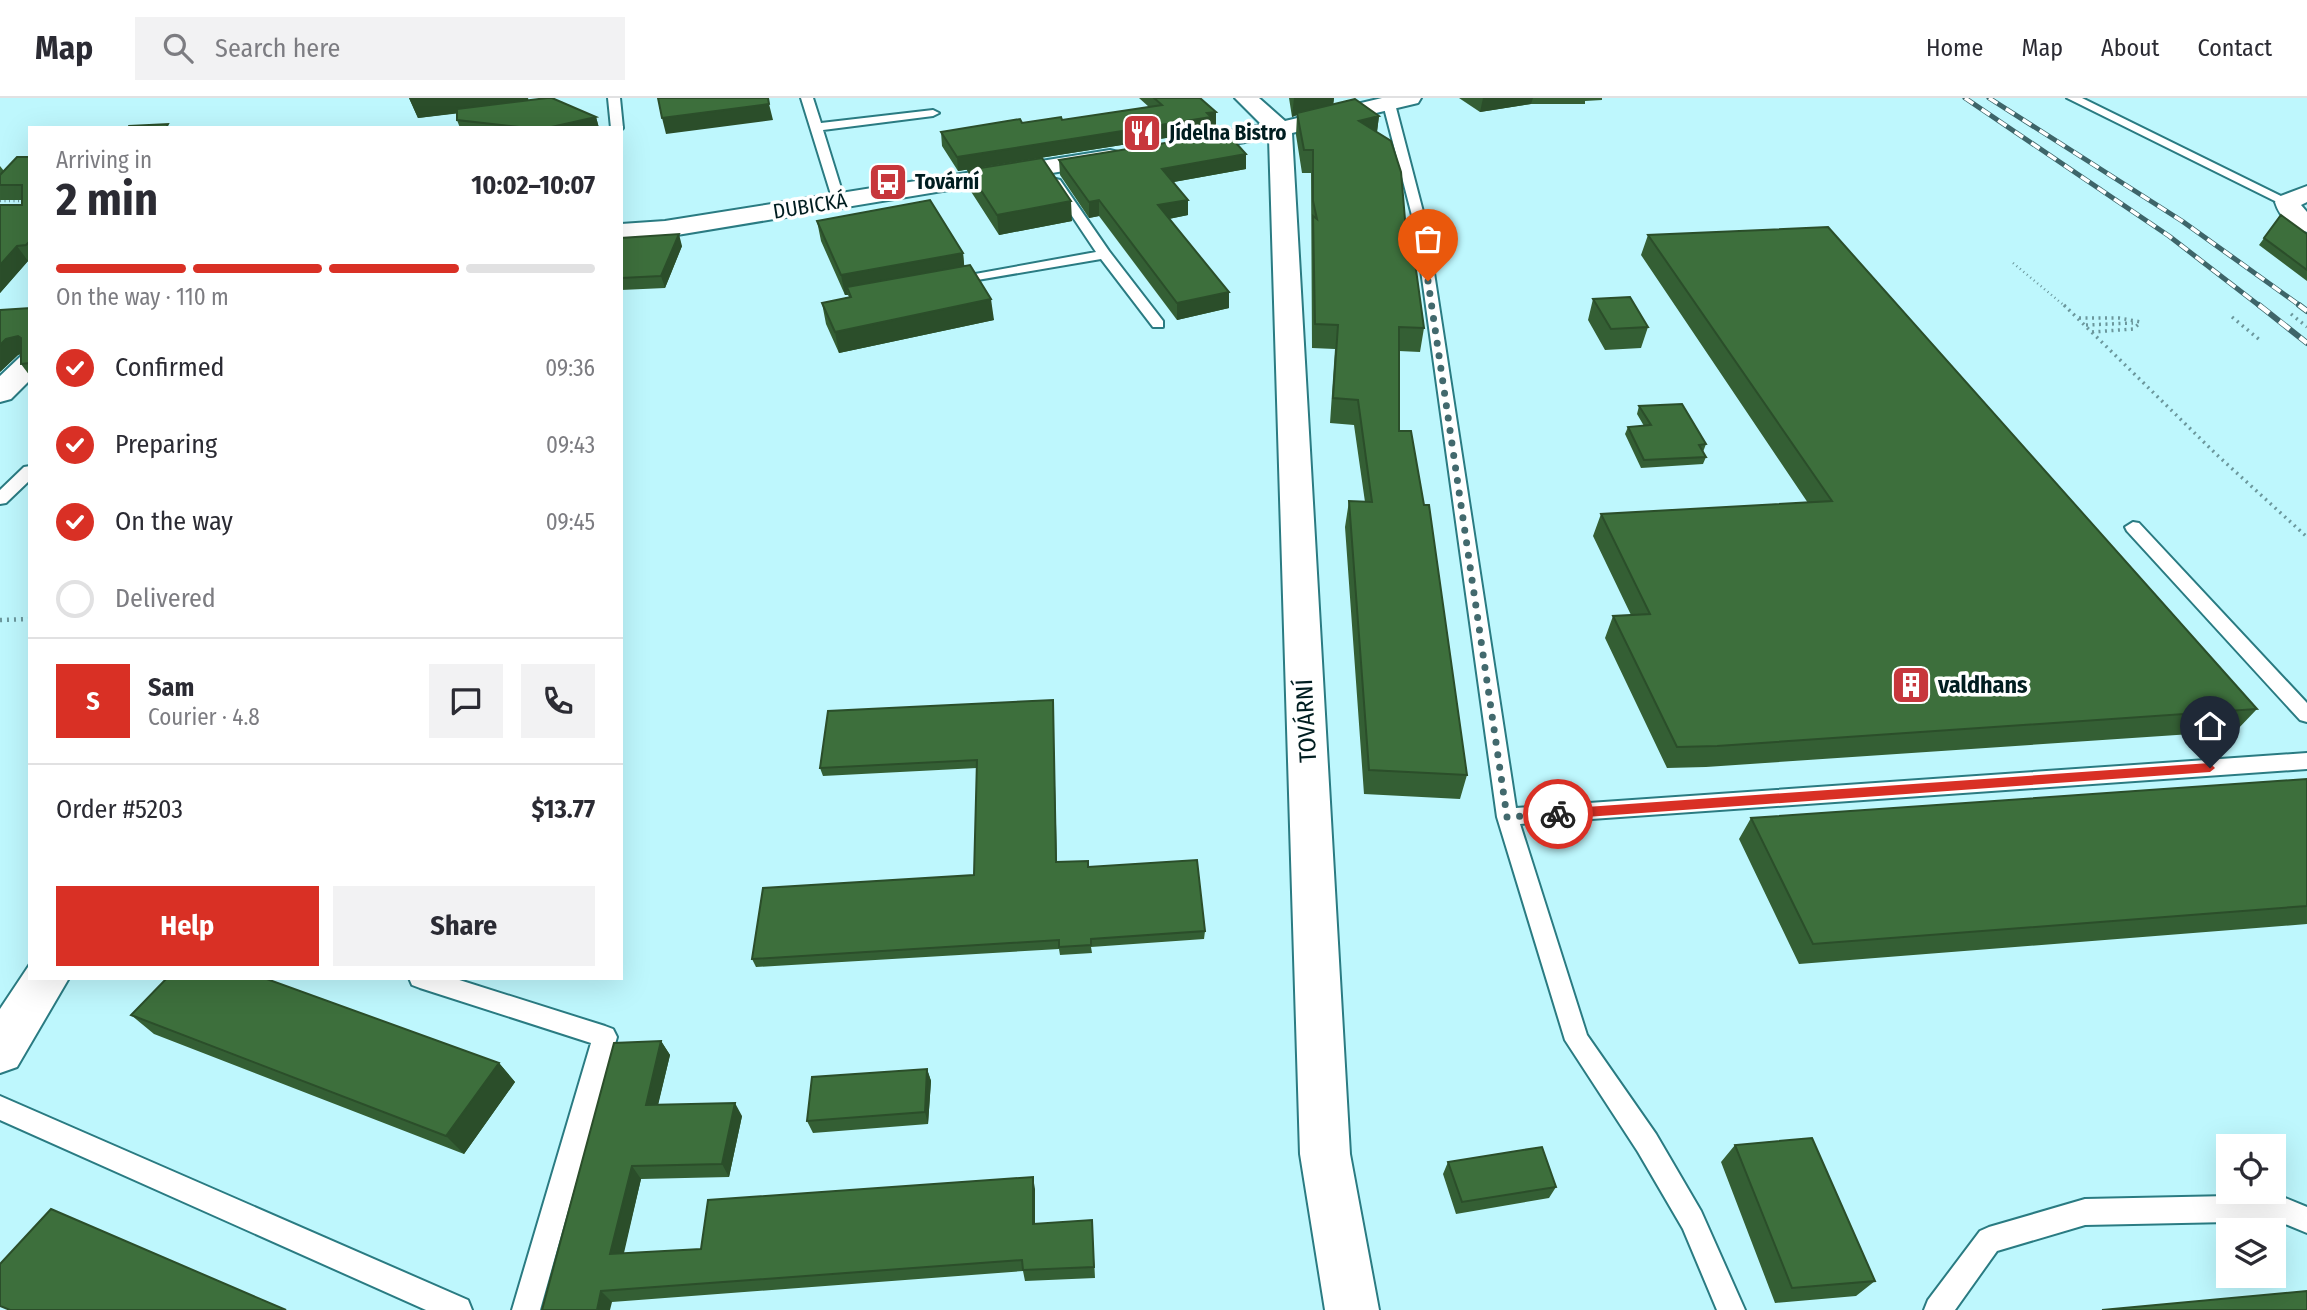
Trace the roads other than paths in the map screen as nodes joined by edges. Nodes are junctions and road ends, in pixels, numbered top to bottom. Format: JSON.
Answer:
{"nodes":[{"id":1,"x":614,"y":98,"type":"edge"},
{"id":2,"x":807,"y":98,"type":"edge"},
{"id":3,"x":1246,"y":98,"type":"edge"},
{"id":4,"x":2073,"y":98,"type":"edge"},
{"id":5,"x":1399,"y":101,"type":"edge"},
{"id":6,"x":933,"y":113,"type":"dead end"},
{"id":7,"x":617,"y":126,"type":"edge"},
{"id":8,"x":817,"y":127,"type":"junction"},
{"id":9,"x":1280,"y":129,"type":"junction"},
{"id":10,"x":1157,"y":149,"type":"edge"},
{"id":11,"x":1130,"y":154,"type":"edge"},
{"id":12,"x":1046,"y":167,"type":"junction"},
{"id":13,"x":2297,"y":197,"type":"edge"},
{"id":14,"x":839,"y":201,"type":"junction"},
{"id":15,"x":2307,"y":224,"type":"edge"},
{"id":16,"x":623,"y":232,"type":"edge"},
{"id":17,"x":1104,"y":254,"type":"junction"},
{"id":18,"x":944,"y":284,"type":"edge"},
{"id":19,"x":1158,"y":324,"type":"dead end"},
{"id":20,"x":28,"y":365,"type":"edge"},
{"id":21,"x":0,"y":393,"type":"edge"},
{"id":22,"x":28,"y":473,"type":"edge"},
{"id":23,"x":0,"y":499,"type":"edge"},
{"id":24,"x":2133,"y":527,"type":"dead end"},
{"id":25,"x":2307,"y":715,"type":"edge"},
{"id":26,"x":2307,"y":761,"type":"edge"},
{"id":27,"x":1507,"y":817,"type":"junction"},
{"id":28,"x":45,"y":980,"type":"edge"},
{"id":29,"x":426,"y":980,"type":"edge"},
{"id":30,"x":0,"y":1051,"type":"edge"},
{"id":31,"x":0,"y":1108,"type":"edge"},
{"id":32,"x":2307,"y":1220,"type":"edge"},
{"id":33,"x":458,"y":1310,"type":"edge"},
{"id":34,"x":526,"y":1310,"type":"edge"},
{"id":35,"x":1352,"y":1310,"type":"edge"},
{"id":36,"x":1731,"y":1310,"type":"edge"},
{"id":37,"x":1938,"y":1310,"type":"edge"}],
"edges":[{"from":1,"to":7,"type":"lane"},
{"from":2,"to":8,"type":"lane"},
{"from":3,"to":9,"type":"street"},
{"from":4,"to":13,"type":"lane"},
{"from":5,"to":9,"type":"street"},
{"from":5,"to":27,"type":"lane"},
{"from":6,"to":8,"type":"lane"},
{"from":8,"to":14,"type":"lane"},
{"from":9,"to":10,"type":"street"},
{"from":9,"to":35,"type":"street","name":"TOVÁRNÍ"},
{"from":11,"to":12,"type":"street","name":"DUBICKÁ"},
{"from":12,"to":14,"type":"street","name":"DUBICKÁ"},
{"from":12,"to":17,"type":"lane"},
{"from":13,"to":15,"type":"street"},
{"from":14,"to":16,"type":"street","name":"DUBICKÁ"},
{"from":17,"to":18,"type":"lane"},
{"from":17,"to":19,"type":"lane"},
{"from":20,"to":21,"type":"street"},
{"from":22,"to":23,"type":"lane"},
{"from":24,"to":25,"type":"lane"},
{"from":26,"to":27,"type":"lane"},
{"from":27,"to":36,"type":"lane"},
{"from":28,"to":30,"type":"street"},
{"from":29,"to":34,"type":"lane"},
{"from":31,"to":33,"type":"lane"},
{"from":32,"to":37,"type":"lane"}]}
